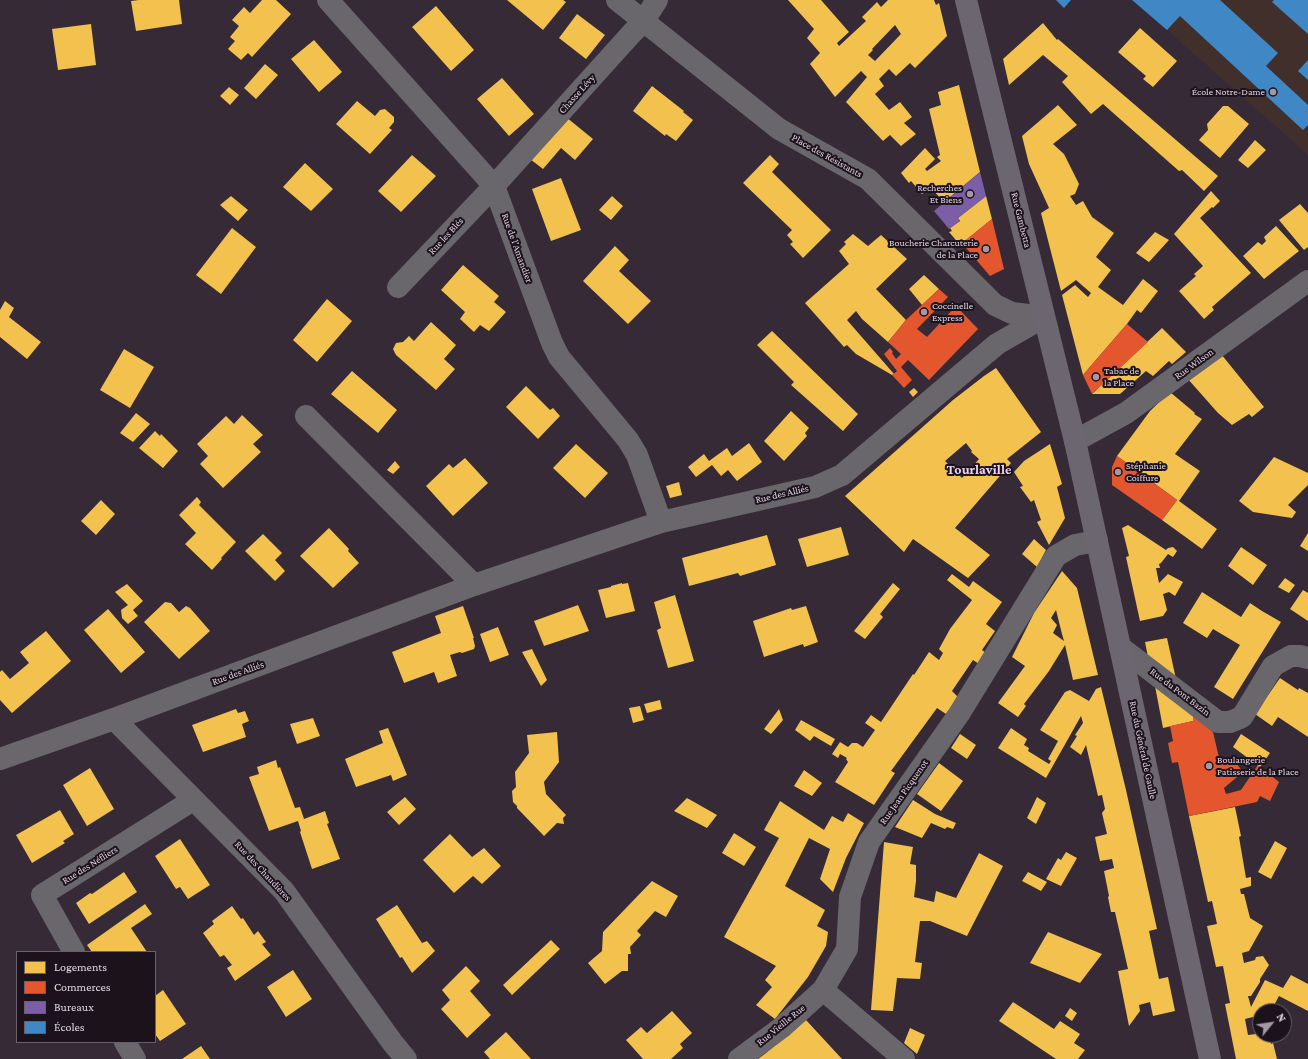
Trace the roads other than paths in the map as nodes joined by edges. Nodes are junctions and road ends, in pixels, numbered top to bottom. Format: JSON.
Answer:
{"nodes":[{"id":1,"x":328,"y":0,"type":"edge"},
{"id":2,"x":617,"y":0,"type":"edge"},
{"id":3,"x":657,"y":0,"type":"edge"},
{"id":4,"x":966,"y":0,"type":"edge"},
{"id":5,"x":643,"y":22,"type":"junction"},
{"id":6,"x":494,"y":186,"type":"junction"},
{"id":7,"x":1307,"y":282,"type":"edge"},
{"id":8,"x":398,"y":287,"type":"dead end"},
{"id":9,"x":1044,"y":317,"type":"junction"},
{"id":10,"x":306,"y":416,"type":"dead end"},
{"id":11,"x":1075,"y":441,"type":"junction"},
{"id":12,"x":662,"y":522,"type":"junction"},
{"id":13,"x":1097,"y":541,"type":"junction"},
{"id":14,"x":474,"y":585,"type":"junction"},
{"id":15,"x":1120,"y":647,"type":"junction"},
{"id":16,"x":1308,"y":658,"type":"edge"},
{"id":17,"x":114,"y":719,"type":"junction"},
{"id":18,"x":0,"y":759,"type":"edge"},
{"id":19,"x":193,"y":800,"type":"junction"},
{"id":20,"x":73,"y":951,"type":"edge"},
{"id":21,"x":823,"y":990,"type":"junction"},
{"id":22,"x":126,"y":1043,"type":"edge"},
{"id":23,"x":135,"y":1059,"type":"edge"},
{"id":24,"x":406,"y":1059,"type":"edge"},
{"id":25,"x":739,"y":1059,"type":"edge"},
{"id":26,"x":904,"y":1059,"type":"edge"},
{"id":27,"x":1210,"y":1059,"type":"edge"}],
"edges":[{"from":1,"to":6,"type":"street","name":"Rue de l'Amandier"},
{"from":2,"to":5,"type":"street","name":"Place des Résistants"},
{"from":3,"to":5,"type":"street","name":"Chasse Lévy"},
{"from":4,"to":9,"type":"main road","name":"Rue Gambetta"},
{"from":5,"to":6,"type":"street","name":"Chasse Lévy"},
{"from":5,"to":9,"type":"street","name":"Place des Résistants"},
{"from":6,"to":8,"type":"street","name":"Rue les Blés"},
{"from":6,"to":12,"type":"street","name":"Rue de l'Amandier"},
{"from":7,"to":11,"type":"street","name":"Rue Wilson"},
{"from":9,"to":11,"type":"main road","name":"Rue Gambetta"},
{"from":9,"to":12,"type":"street","name":"Rue des Alliés"},
{"from":10,"to":14,"type":"street"},
{"from":11,"to":13,"type":"main road","name":"Rue du Général de Gaulle"},
{"from":12,"to":14,"type":"street","name":"Rue des Alliés"},
{"from":13,"to":15,"type":"main road","name":"Rue du Général de Gaulle"},
{"from":13,"to":21,"type":"street","name":"Rue Jean Picquenot"},
{"from":14,"to":17,"type":"street","name":"Rue des Alliés"},
{"from":15,"to":16,"type":"street","name":"Rue du Pont Bazin"},
{"from":15,"to":27,"type":"main road","name":"Rue du Général de Gaulle"},
{"from":17,"to":18,"type":"street","name":"Rue des Alliés"},
{"from":17,"to":19,"type":"street","name":"Rue des Chaudières"},
{"from":19,"to":20,"type":"street","name":"Rue des Néfliers"},
{"from":19,"to":24,"type":"street","name":"Rue des Chaudières"},
{"from":21,"to":25,"type":"street","name":"Rue Vieille Rue"},
{"from":21,"to":26,"type":"street"},
{"from":22,"to":23,"type":"street"}]}
